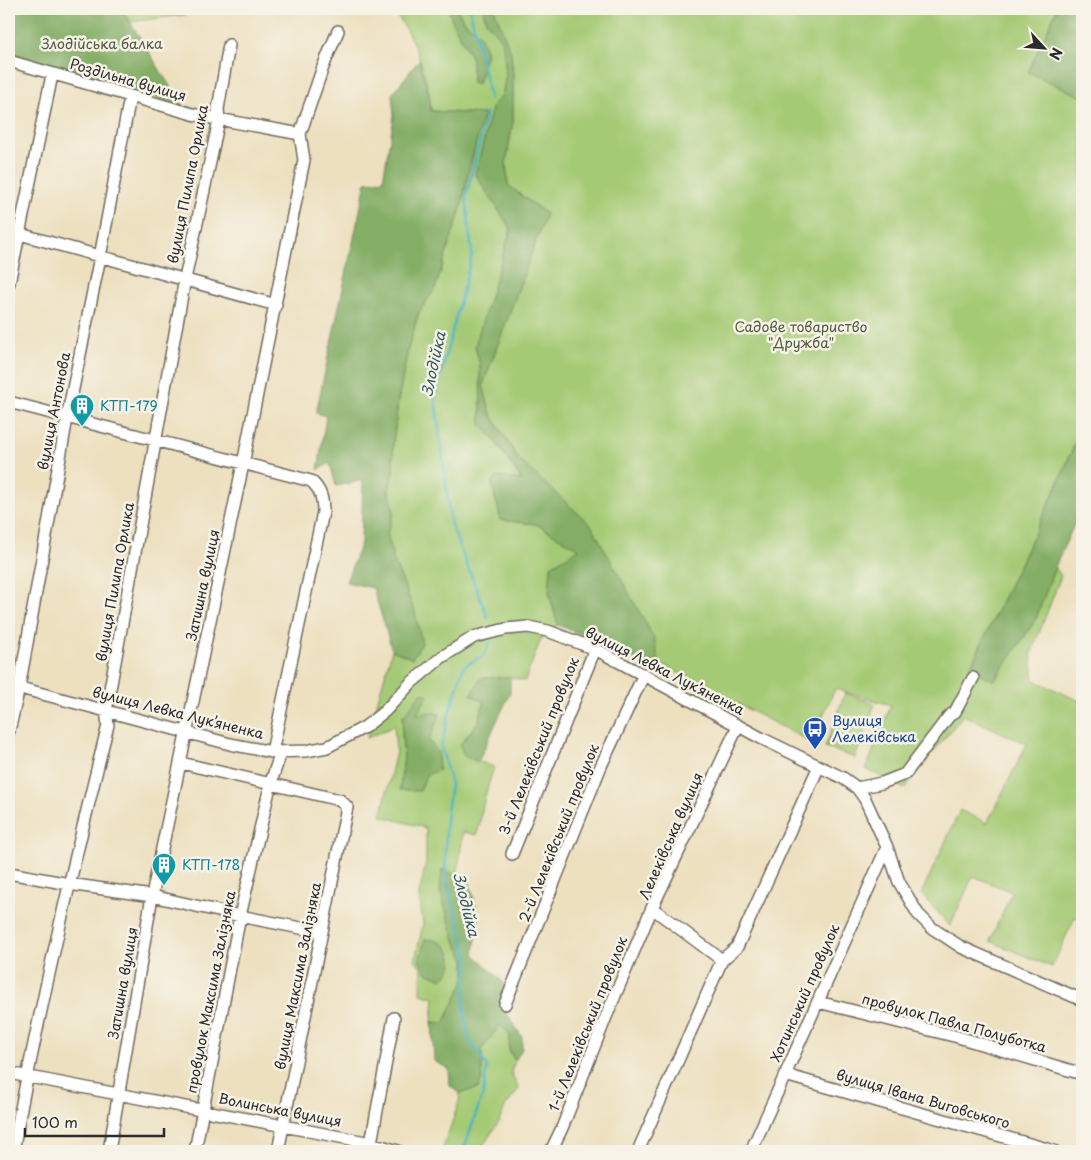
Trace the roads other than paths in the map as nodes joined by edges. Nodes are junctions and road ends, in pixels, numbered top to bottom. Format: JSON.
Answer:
{"nodes":[{"id":1,"x":338,"y":31,"type":"dead end"},
{"id":2,"x":229,"y":45,"type":"dead end"},
{"id":3,"x":9,"y":61,"type":"edge"},
{"id":4,"x":52,"y":75,"type":"junction"},
{"id":5,"x":130,"y":97,"type":"junction"},
{"id":6,"x":219,"y":120,"type":"junction"},
{"id":7,"x":300,"y":134,"type":"junction"},
{"id":8,"x":13,"y":232,"type":"edge"},
{"id":9,"x":100,"y":257,"type":"junction"},
{"id":10,"x":185,"y":279,"type":"junction"},
{"id":11,"x":9,"y":283,"type":"edge"},
{"id":12,"x":276,"y":305,"type":"junction"},
{"id":13,"x":9,"y":402,"type":"edge"},
{"id":14,"x":67,"y":418,"type":"junction"},
{"id":15,"x":156,"y":442,"type":"junction"},
{"id":16,"x":243,"y":464,"type":"junction"},
{"id":17,"x":595,"y":649,"type":"junction"},
{"id":18,"x":644,"y":674,"type":"junction"},
{"id":19,"x":973,"y":678,"type":"dead end"},
{"id":20,"x":14,"y":686,"type":"edge"},
{"id":21,"x":106,"y":711,"type":"junction"},
{"id":22,"x":738,"y":726,"type":"junction"},
{"id":23,"x":9,"y":731,"type":"edge"},
{"id":24,"x":188,"y":732,"type":"junction"},
{"id":25,"x":277,"y":752,"type":"junction"},
{"id":26,"x":181,"y":763,"type":"junction"},
{"id":27,"x":819,"y":766,"type":"junction"},
{"id":28,"x":271,"y":782,"type":"junction"},
{"id":29,"x":857,"y":788,"type":"junction"},
{"id":30,"x":887,"y":847,"type":"junction"},
{"id":31,"x":512,"y":854,"type":"dead end"},
{"id":32,"x":9,"y":873,"type":"edge"},
{"id":33,"x":69,"y":884,"type":"junction"},
{"id":34,"x":152,"y":896,"type":"junction"},
{"id":35,"x":652,"y":908,"type":"junction"},
{"id":36,"x":240,"y":916,"type":"junction"},
{"id":37,"x":321,"y":932,"type":"junction"},
{"id":38,"x":722,"y":960,"type":"junction"},
{"id":39,"x":1082,"y":1000,"type":"edge"},
{"id":40,"x":818,"y":1002,"type":"junction"},
{"id":41,"x":504,"y":1004,"type":"dead end"},
{"id":42,"x":394,"y":1018,"type":"dead end"},
{"id":43,"x":9,"y":1073,"type":"edge"},
{"id":44,"x":1082,"y":1074,"type":"edge"},
{"id":45,"x":785,"y":1075,"type":"junction"},
{"id":46,"x":26,"y":1077,"type":"junction"},
{"id":47,"x":119,"y":1095,"type":"junction"},
{"id":48,"x":203,"y":1111,"type":"junction"},
{"id":49,"x":283,"y":1126,"type":"junction"},
{"id":50,"x":368,"y":1147,"type":"edge"},
{"id":51,"x":13,"y":1151,"type":"edge"},
{"id":52,"x":109,"y":1151,"type":"edge"},
{"id":53,"x":195,"y":1151,"type":"edge"},
{"id":54,"x":278,"y":1151,"type":"edge"},
{"id":55,"x":398,"y":1151,"type":"edge"},
{"id":56,"x":551,"y":1151,"type":"edge"},
{"id":57,"x":638,"y":1151,"type":"edge"},
{"id":58,"x":751,"y":1151,"type":"edge"},
{"id":59,"x":1054,"y":1151,"type":"edge"}],
"edges":[{"from":1,"to":7,"type":"street","name":"Затишна вулиця"},
{"from":2,"to":6,"type":"street","name":"вулиця Пилипа Орлика"},
{"from":3,"to":4,"type":"street","name":"Роздільна вулиця"},
{"from":4,"to":5,"type":"street","name":"Роздільна вулиця"},
{"from":4,"to":8,"type":"street"},
{"from":5,"to":6,"type":"street","name":"Роздільна вулиця"},
{"from":5,"to":9,"type":"street","name":"вулиця Антонова"},
{"from":6,"to":7,"type":"street","name":"Роздільна вулиця"},
{"from":6,"to":10,"type":"street","name":"вулиця Пилипа Орлика"},
{"from":7,"to":12,"type":"street","name":"Затишна вулиця"},
{"from":8,"to":9,"type":"street"},
{"from":8,"to":11,"type":"street"},
{"from":9,"to":10,"type":"street"},
{"from":9,"to":14,"type":"street","name":"вулиця Антонова"},
{"from":10,"to":12,"type":"street"},
{"from":10,"to":15,"type":"street","name":"вулиця Пилипа Орлика"},
{"from":12,"to":16,"type":"street","name":"Затишна вулиця"},
{"from":13,"to":14,"type":"street"},
{"from":14,"to":15,"type":"street"},
{"from":14,"to":20,"type":"street","name":"вулиця Антонова"},
{"from":15,"to":16,"type":"street"},
{"from":15,"to":21,"type":"street","name":"вулиця Пилипа Орлика"},
{"from":16,"to":24,"type":"street","name":"Затишна вулиця"},
{"from":16,"to":25,"type":"street","name":"провулок Максима Залізняка"},
{"from":17,"to":18,"type":"street","name":"вулиця Левка Лукʼяненка"},
{"from":17,"to":25,"type":"street","name":"вулиця Левка Лукʼяненка"},
{"from":17,"to":31,"type":"street","name":"3-й Лелеківський провулок"},
{"from":18,"to":22,"type":"street","name":"вулиця Левка Лукʼяненка"},
{"from":18,"to":41,"type":"street","name":"2-й Лелеківський провулок"},
{"from":19,"to":29,"type":"street"},
{"from":20,"to":21,"type":"street","name":"вулиця Левка Лукʼяненка"},
{"from":20,"to":23,"type":"street","name":"вулиця Антонова"},
{"from":21,"to":24,"type":"street","name":"вулиця Левка Лукʼяненка"},
{"from":21,"to":33,"type":"street","name":"вулиця Пилипа Орлика"},
{"from":22,"to":27,"type":"street","name":"вулиця Левка Лукʼяненка"},
{"from":22,"to":35,"type":"street","name":"Лелеківська вулиця"},
{"from":24,"to":25,"type":"street","name":"вулиця Левка Лукʼяненка"},
{"from":24,"to":26,"type":"street","name":"Затишна вулиця"},
{"from":25,"to":28,"type":"street","name":"провулок Максима Залізняка"},
{"from":26,"to":28,"type":"street"},
{"from":26,"to":34,"type":"street","name":"Затишна вулиця"},
{"from":27,"to":29,"type":"street","name":"вулиця Левка Лукʼяненка"},
{"from":27,"to":38,"type":"street"},
{"from":28,"to":36,"type":"street","name":"провулок Максима Залізняка"},
{"from":28,"to":37,"type":"street","name":"вулиця Максима Залізняка"},
{"from":29,"to":30,"type":"street","name":"вулиця Левка Лукʼяненка"},
{"from":30,"to":39,"type":"street","name":"вулиця Левка Лукʼяненка"},
{"from":30,"to":40,"type":"street","name":"Хотинський провулок"},
{"from":32,"to":33,"type":"street"},
{"from":33,"to":34,"type":"street"},
{"from":33,"to":46,"type":"street","name":"вулиця Пилипа Орлика"},
{"from":34,"to":36,"type":"street"},
{"from":34,"to":47,"type":"street","name":"Затишна вулиця"},
{"from":35,"to":38,"type":"street","name":"Лелеківська вулиця"},
{"from":35,"to":56,"type":"street","name":"1-й Лелеківський провулок"},
{"from":36,"to":37,"type":"street"},
{"from":36,"to":48,"type":"street","name":"провулок Максима Залізняка"},
{"from":37,"to":49,"type":"street","name":"вулиця Максима Залізняка"},
{"from":38,"to":57,"type":"street"},
{"from":40,"to":44,"type":"street","name":"провулок Павла Полуботка"},
{"from":40,"to":45,"type":"street","name":"Хотинський провулок"},
{"from":42,"to":50,"type":"street"},
{"from":43,"to":46,"type":"street","name":"Волинська вулиця"},
{"from":45,"to":58,"type":"street","name":"Хотинський провулок"},
{"from":45,"to":59,"type":"street","name":"вулиця Івана Виговського"},
{"from":46,"to":47,"type":"street","name":"Волинська вулиця"},
{"from":46,"to":51,"type":"street","name":"вулиця Пилипа Орлика"},
{"from":47,"to":48,"type":"street","name":"Волинська вулиця"},
{"from":47,"to":52,"type":"street","name":"Затишна вулиця"},
{"from":48,"to":49,"type":"street","name":"Волинська вулиця"},
{"from":48,"to":53,"type":"street","name":"провулок Максима Залізняка"},
{"from":49,"to":50,"type":"street","name":"Волинська вулиця"},
{"from":49,"to":54,"type":"street","name":"вулиця Максима Залізняка"},
{"from":50,"to":55,"type":"street","name":"Волинська вулиця"}]}
